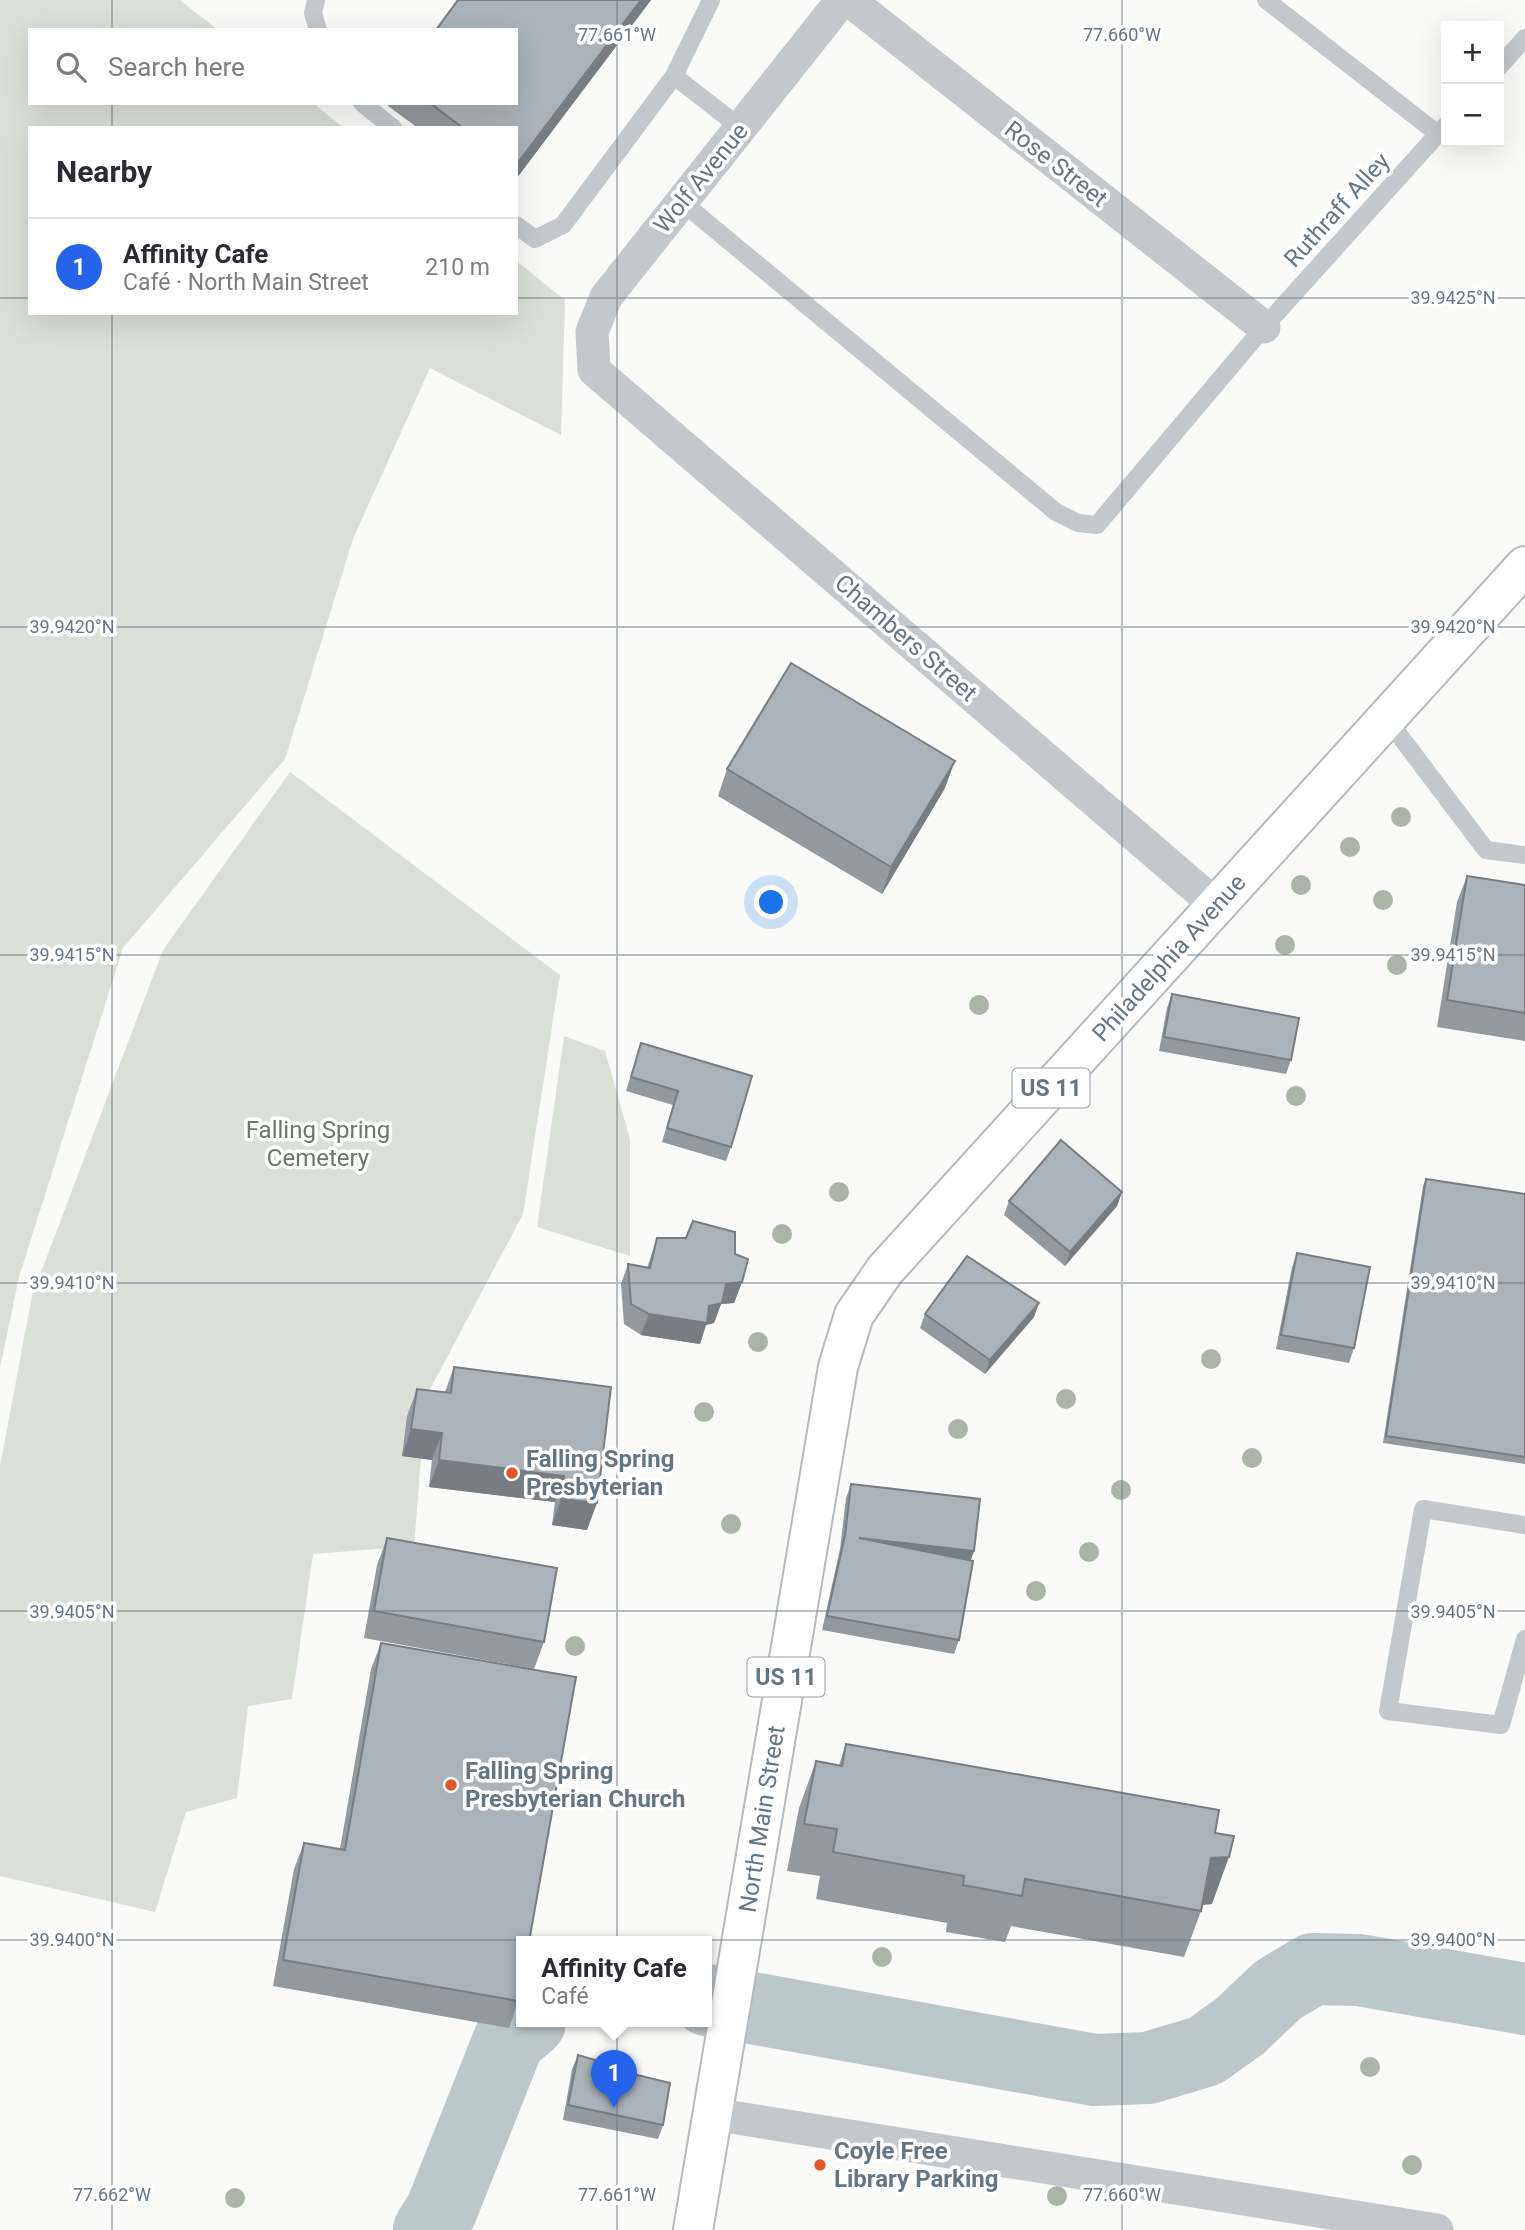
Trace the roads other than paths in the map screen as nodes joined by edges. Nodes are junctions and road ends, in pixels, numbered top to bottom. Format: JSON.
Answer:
{"nodes":[{"id":1,"x":316,"y":0,"type":"edge"},
{"id":2,"x":711,"y":0,"type":"edge"},
{"id":3,"x":842,"y":0,"type":"edge"},
{"id":4,"x":849,"y":0,"type":"edge"},
{"id":5,"x":1266,"y":0,"type":"edge"},
{"id":6,"x":317,"y":28,"type":"edge"},
{"id":7,"x":1525,"y":38,"type":"edge"},
{"id":8,"x":1504,"y":61,"type":"edge"},
{"id":9,"x":674,"y":76,"type":"junction"},
{"id":10,"x":364,"y":105,"type":"edge"},
{"id":11,"x":391,"y":126,"type":"edge"},
{"id":12,"x":741,"y":128,"type":"junction"},
{"id":13,"x":1441,"y":129,"type":"edge"},
{"id":14,"x":1441,"y":131,"type":"edge"},
{"id":15,"x":682,"y":202,"type":"junction"},
{"id":16,"x":518,"y":226,"type":"edge"},
{"id":17,"x":1264,"y":327,"type":"junction"},
{"id":18,"x":594,"y":370,"type":"joint"},
{"id":19,"x":1525,"y":566,"type":"edge"},
{"id":20,"x":1387,"y":719,"type":"junction"},
{"id":21,"x":1525,"y":855,"type":"edge"},
{"id":22,"x":1217,"y":906,"type":"junction"},
{"id":23,"x":838,"y":1367,"type":"joint"},
{"id":24,"x":1525,"y":1525,"type":"edge"},
{"id":25,"x":1525,"y":1639,"type":"edge"},
{"id":26,"x":712,"y":2114,"type":"junction"},
{"id":27,"x":693,"y":2230,"type":"edge"},
{"id":28,"x":1437,"y":2230,"type":"edge"}],
"edges":[{"from":1,"to":6,"type":"lane"},
{"from":2,"to":9,"type":"lane"},
{"from":3,"to":12,"type":"street","name":"Wolf Avenue"},
{"from":4,"to":17,"type":"street","name":"Rose Street"},
{"from":5,"to":13,"type":"lane"},
{"from":7,"to":8,"type":"lane"},
{"from":9,"to":12,"type":"lane"},
{"from":9,"to":16,"type":"lane"},
{"from":10,"to":11,"type":"lane"},
{"from":12,"to":15,"type":"street","name":"Wolf Avenue"},
{"from":14,"to":17,"type":"lane","name":"Ruthraff Alley"},
{"from":15,"to":17,"type":"lane","name":"Ruthraff Alley"},
{"from":15,"to":18,"type":"street","name":"Wolf Avenue"},
{"from":18,"to":22,"type":"street","name":"Chambers Street"},
{"from":19,"to":20,"type":"main road","name":"Philadelphia Avenue","number":"US 11"},
{"from":20,"to":21,"type":"lane"},
{"from":20,"to":22,"type":"main road","name":"Philadelphia Avenue","number":"US 11"},
{"from":22,"to":23,"type":"main road","name":"Philadelphia Avenue","number":"US 11"},
{"from":23,"to":26,"type":"main road","name":"North Main Street","number":"US 11"},
{"from":24,"to":25,"type":"lane"},
{"from":26,"to":27,"type":"main road","name":"North Main Street","number":"US 11"},
{"from":26,"to":28,"type":"street"}]}
